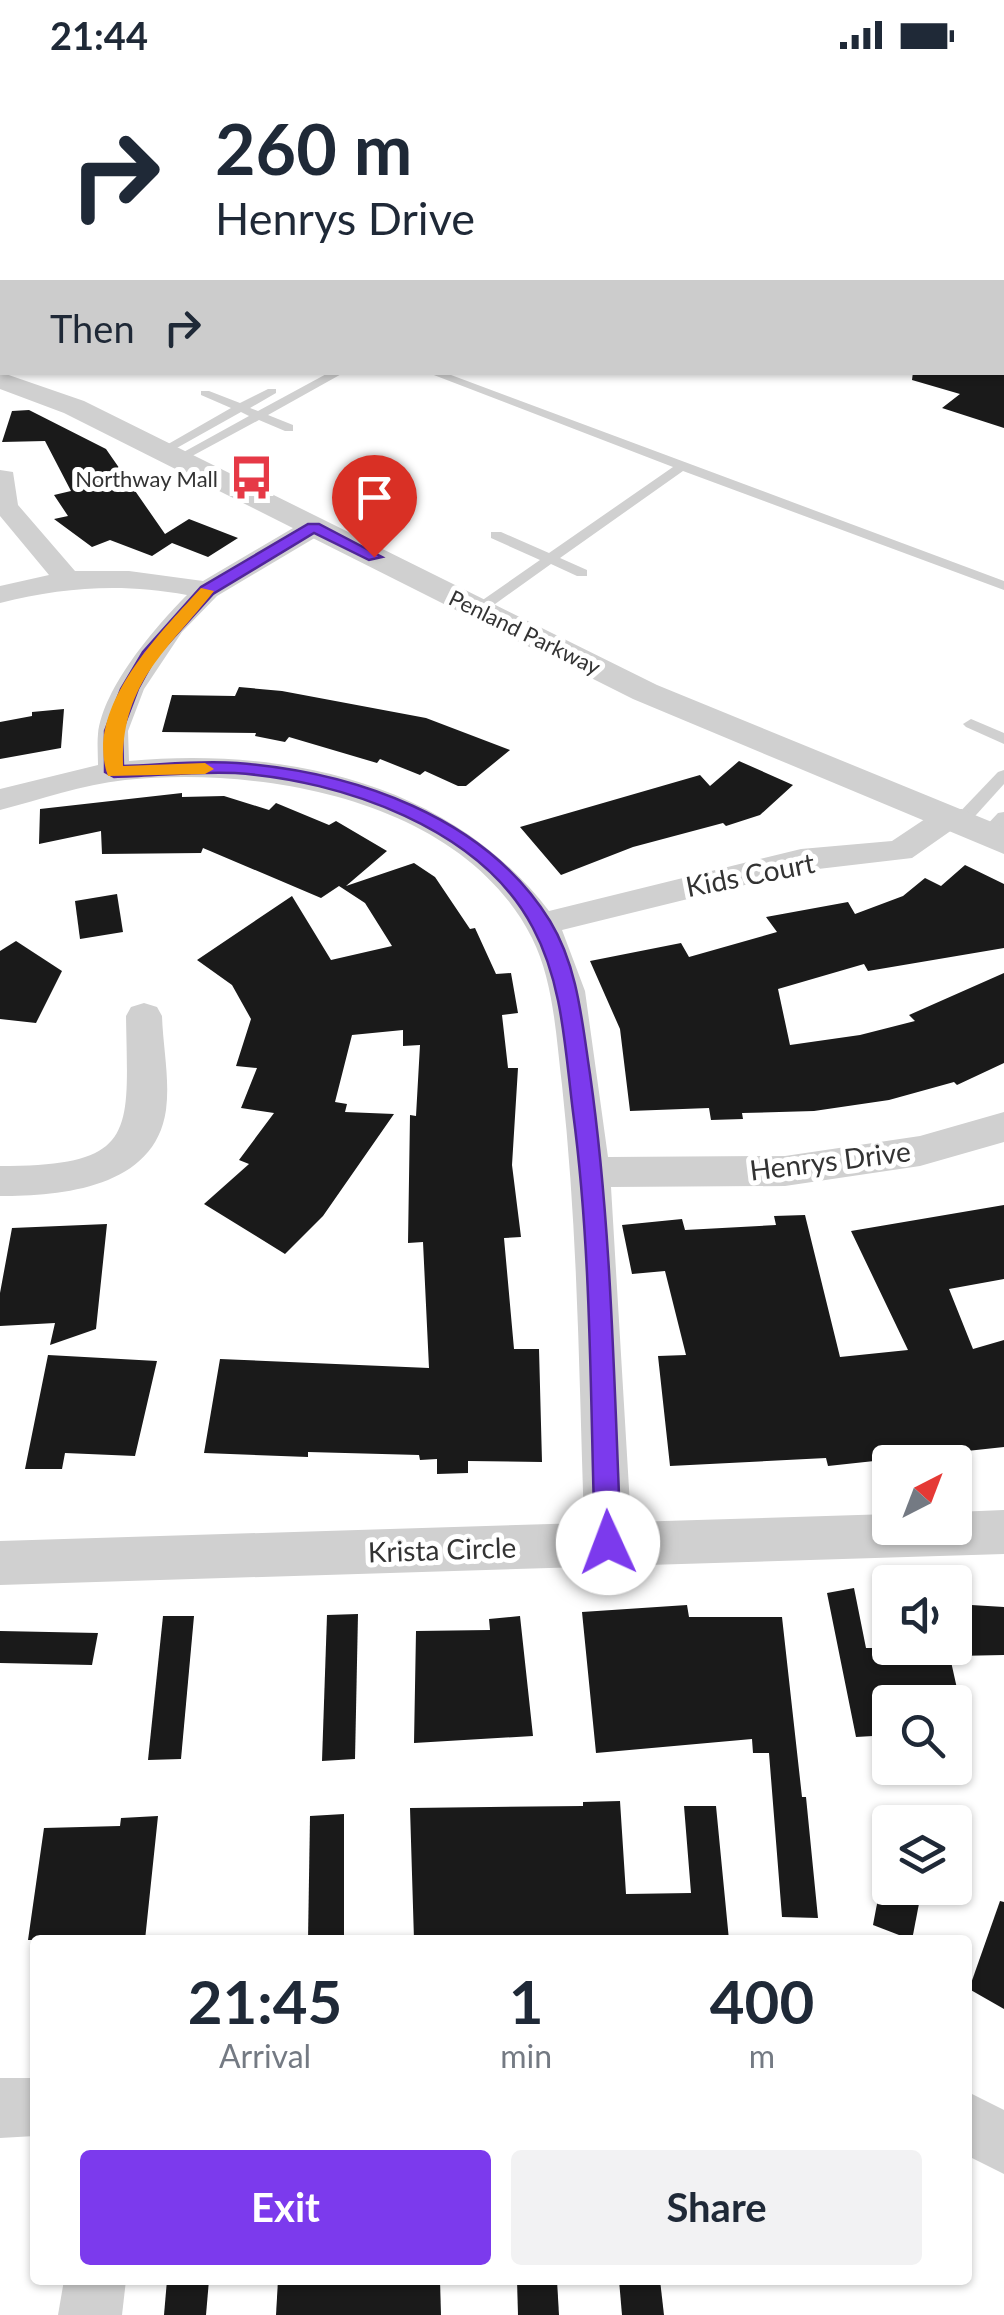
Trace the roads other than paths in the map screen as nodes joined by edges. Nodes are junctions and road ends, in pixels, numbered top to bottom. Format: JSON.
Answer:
{"nodes":[{"id":1,"x":304,"y":375,"type":"edge"},
{"id":2,"x":334,"y":375,"type":"edge"},
{"id":3,"x":439,"y":375,"type":"edge"},
{"id":4,"x":0,"y":380,"type":"edge"},
{"id":5,"x":205,"y":393,"type":"dead end"},
{"id":6,"x":242,"y":407,"type":"junction"},
{"id":7,"x":259,"y":414,"type":"junction"},
{"id":8,"x":289,"y":428,"type":"dead end"},
{"id":9,"x":169,"y":455,"type":"junction"},
{"id":10,"x":683,"y":464,"type":"junction"},
{"id":11,"x":4,"y":477,"type":"dead end"},
{"id":12,"x":314,"y":527,"type":"junction"},
{"id":13,"x":496,"y":535,"type":"dead end"},
{"id":14,"x":552,"y":557,"type":"junction"},
{"id":15,"x":582,"y":574,"type":"dead end"},
{"id":16,"x":66,"y":578,"type":"junction"},
{"id":17,"x":1004,"y":586,"type":"edge"},
{"id":18,"x":207,"y":590,"type":"junction"},
{"id":19,"x":0,"y":595,"type":"edge"},
{"id":20,"x":479,"y":609,"type":"junction"},
{"id":21,"x":970,"y":724,"type":"dead end"},
{"id":22,"x":1004,"y":739,"type":"edge"},
{"id":23,"x":114,"y":772,"type":"junction"},
{"id":24,"x":1004,"y":775,"type":"edge"},
{"id":25,"x":0,"y":800,"type":"edge"},
{"id":26,"x":981,"y":826,"type":"edge"},
{"id":27,"x":542,"y":924,"type":"junction"},
{"id":28,"x":144,"y":1016,"type":"dead end"},
{"id":29,"x":1004,"y":1127,"type":"edge"},
{"id":30,"x":593,"y":1172,"type":"junction"},
{"id":31,"x":0,"y":1182,"type":"edge"},
{"id":32,"x":1004,"y":1532,"type":"edge"},
{"id":33,"x":608,"y":1543,"type":"junction"},
{"id":34,"x":0,"y":1563,"type":"edge"},
{"id":35,"x":0,"y":2108,"type":"edge"},
{"id":36,"x":30,"y":2108,"type":"edge"},
{"id":37,"x":972,"y":2124,"type":"edge"},
{"id":38,"x":1004,"y":2144,"type":"edge"},
{"id":39,"x":94,"y":2285,"type":"edge"},
{"id":40,"x":90,"y":2315,"type":"edge"}],
"edges":[{"from":1,"to":6,"type":"lane"},
{"from":2,"to":7,"type":"lane"},
{"from":3,"to":10,"type":"lane"},
{"from":4,"to":9,"type":"street","name":"Penland Parkway"},
{"from":5,"to":6,"type":"lane"},
{"from":6,"to":7,"type":"lane"},
{"from":6,"to":9,"type":"lane"},
{"from":7,"to":8,"type":"lane"},
{"from":7,"to":9,"type":"lane"},
{"from":9,"to":12,"type":"street","name":"Penland Parkway"},
{"from":10,"to":14,"type":"lane"},
{"from":10,"to":17,"type":"lane"},
{"from":11,"to":16,"type":"street"},
{"from":12,"to":18,"type":"street"},
{"from":12,"to":20,"type":"street","name":"Penland Parkway"},
{"from":13,"to":14,"type":"lane"},
{"from":14,"to":15,"type":"lane"},
{"from":14,"to":20,"type":"lane"},
{"from":16,"to":18,"type":"street"},
{"from":16,"to":19,"type":"street"},
{"from":18,"to":23,"type":"street"},
{"from":20,"to":26,"type":"street","name":"Penland Parkway"},
{"from":21,"to":22,"type":"lane"},
{"from":23,"to":25,"type":"street"},
{"from":23,"to":27,"type":"street"},
{"from":24,"to":26,"type":"lane"},
{"from":26,"to":27,"type":"street","name":"Kids Court"},
{"from":27,"to":30,"type":"street"},
{"from":28,"to":31,"type":"street"},
{"from":29,"to":30,"type":"street","name":"Henrys Drive"},
{"from":30,"to":33,"type":"street"},
{"from":32,"to":33,"type":"street","name":"Krista Circle"},
{"from":33,"to":34,"type":"street","name":"Krista Circle"},
{"from":35,"to":36,"type":"street"},
{"from":37,"to":38,"type":"street"},
{"from":39,"to":40,"type":"street"}]}
